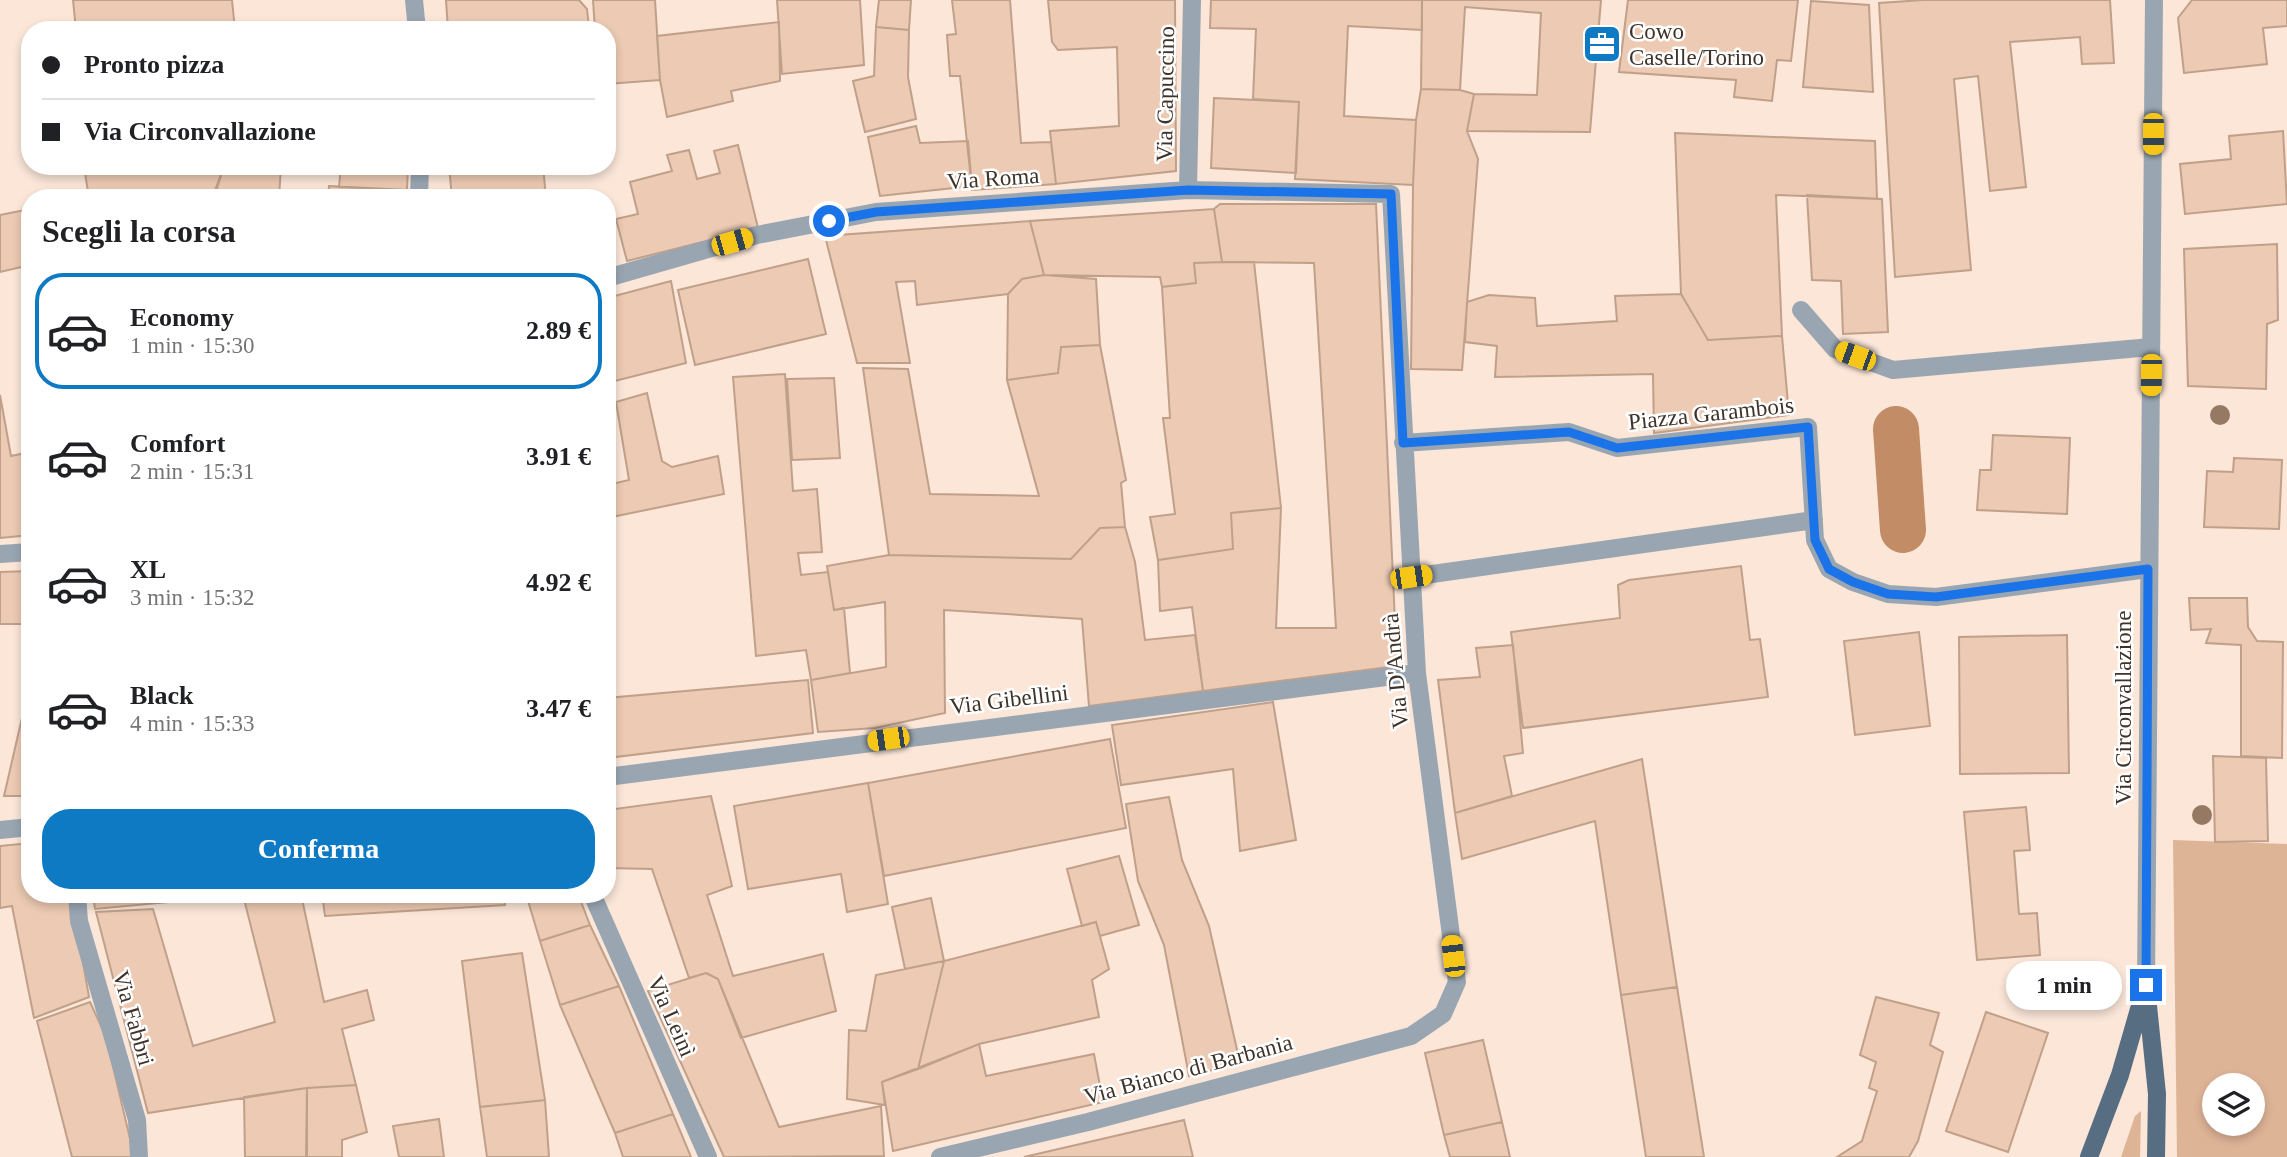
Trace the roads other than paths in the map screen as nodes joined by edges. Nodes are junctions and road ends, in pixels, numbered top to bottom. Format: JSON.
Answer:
{"nodes":[{"id":1,"x":414,"y":0,"type":"edge"},
{"id":2,"x":1192,"y":0,"type":"edge"},
{"id":3,"x":2154,"y":0,"type":"edge"},
{"id":4,"x":415,"y":21,"type":"edge"},
{"id":5,"x":1188,"y":190,"type":"junction"},
{"id":6,"x":1391,"y":194,"type":"joint"},
{"id":7,"x":616,"y":275,"type":"edge"},
{"id":8,"x":1801,"y":310,"type":"dead end"},
{"id":9,"x":2151,"y":347,"type":"junction"},
{"id":10,"x":1403,"y":443,"type":"junction"},
{"id":11,"x":1814,"y":520,"type":"junction"},
{"id":12,"x":21,"y":553,"type":"edge"},
{"id":13,"x":0,"y":554,"type":"edge"},
{"id":14,"x":2148,"y":569,"type":"junction"},
{"id":15,"x":1411,"y":577,"type":"junction"},
{"id":16,"x":1417,"y":673,"type":"junction"},
{"id":17,"x":616,"y":776,"type":"edge"},
{"id":18,"x":21,"y":828,"type":"edge"},
{"id":19,"x":0,"y":830,"type":"edge"},
{"id":20,"x":78,"y":903,"type":"edge"},
{"id":21,"x":596,"y":903,"type":"edge"},
{"id":22,"x":2146,"y":985,"type":"junction"},
{"id":23,"x":1443,"y":1014,"type":"joint"},
{"id":24,"x":139,"y":1157,"type":"edge"},
{"id":25,"x":708,"y":1157,"type":"edge"},
{"id":26,"x":940,"y":1157,"type":"edge"},
{"id":27,"x":2090,"y":1157,"type":"edge"},
{"id":28,"x":2156,"y":1157,"type":"edge"}],
"edges":[{"from":1,"to":4,"type":"street"},
{"from":2,"to":5,"type":"street","name":"Via Capuccino"},
{"from":3,"to":9,"type":"street","name":"Via Circonvallazione"},
{"from":5,"to":6,"type":"street","name":"Via Roma"},
{"from":5,"to":7,"type":"street","name":"Via Roma"},
{"from":6,"to":10,"type":"street","name":"Via D'Andrà"},
{"from":8,"to":9,"type":"street"},
{"from":9,"to":14,"type":"street","name":"Via Circonvallazione"},
{"from":10,"to":11,"type":"street","name":"Piazza Garambois"},
{"from":10,"to":15,"type":"street","name":"Via D'Andrà"},
{"from":11,"to":14,"type":"street","name":"Piazza Garambois"},
{"from":11,"to":15,"type":"street"},
{"from":12,"to":13,"type":"street"},
{"from":14,"to":22,"type":"street","name":"Via Circonvallazione"},
{"from":15,"to":16,"type":"street","name":"Via D'Andrà"},
{"from":16,"to":17,"type":"street","name":"Via Gibellini"},
{"from":16,"to":23,"type":"street","name":"Via D'Andrà"},
{"from":18,"to":19,"type":"street"},
{"from":20,"to":24,"type":"street","name":"Via Fabbri"},
{"from":21,"to":25,"type":"street","name":"Via Leinì"},
{"from":22,"to":27,"type":"main road"},
{"from":22,"to":28,"type":"main road"},
{"from":23,"to":26,"type":"street","name":"Via Bianco di Barbania"}]}
